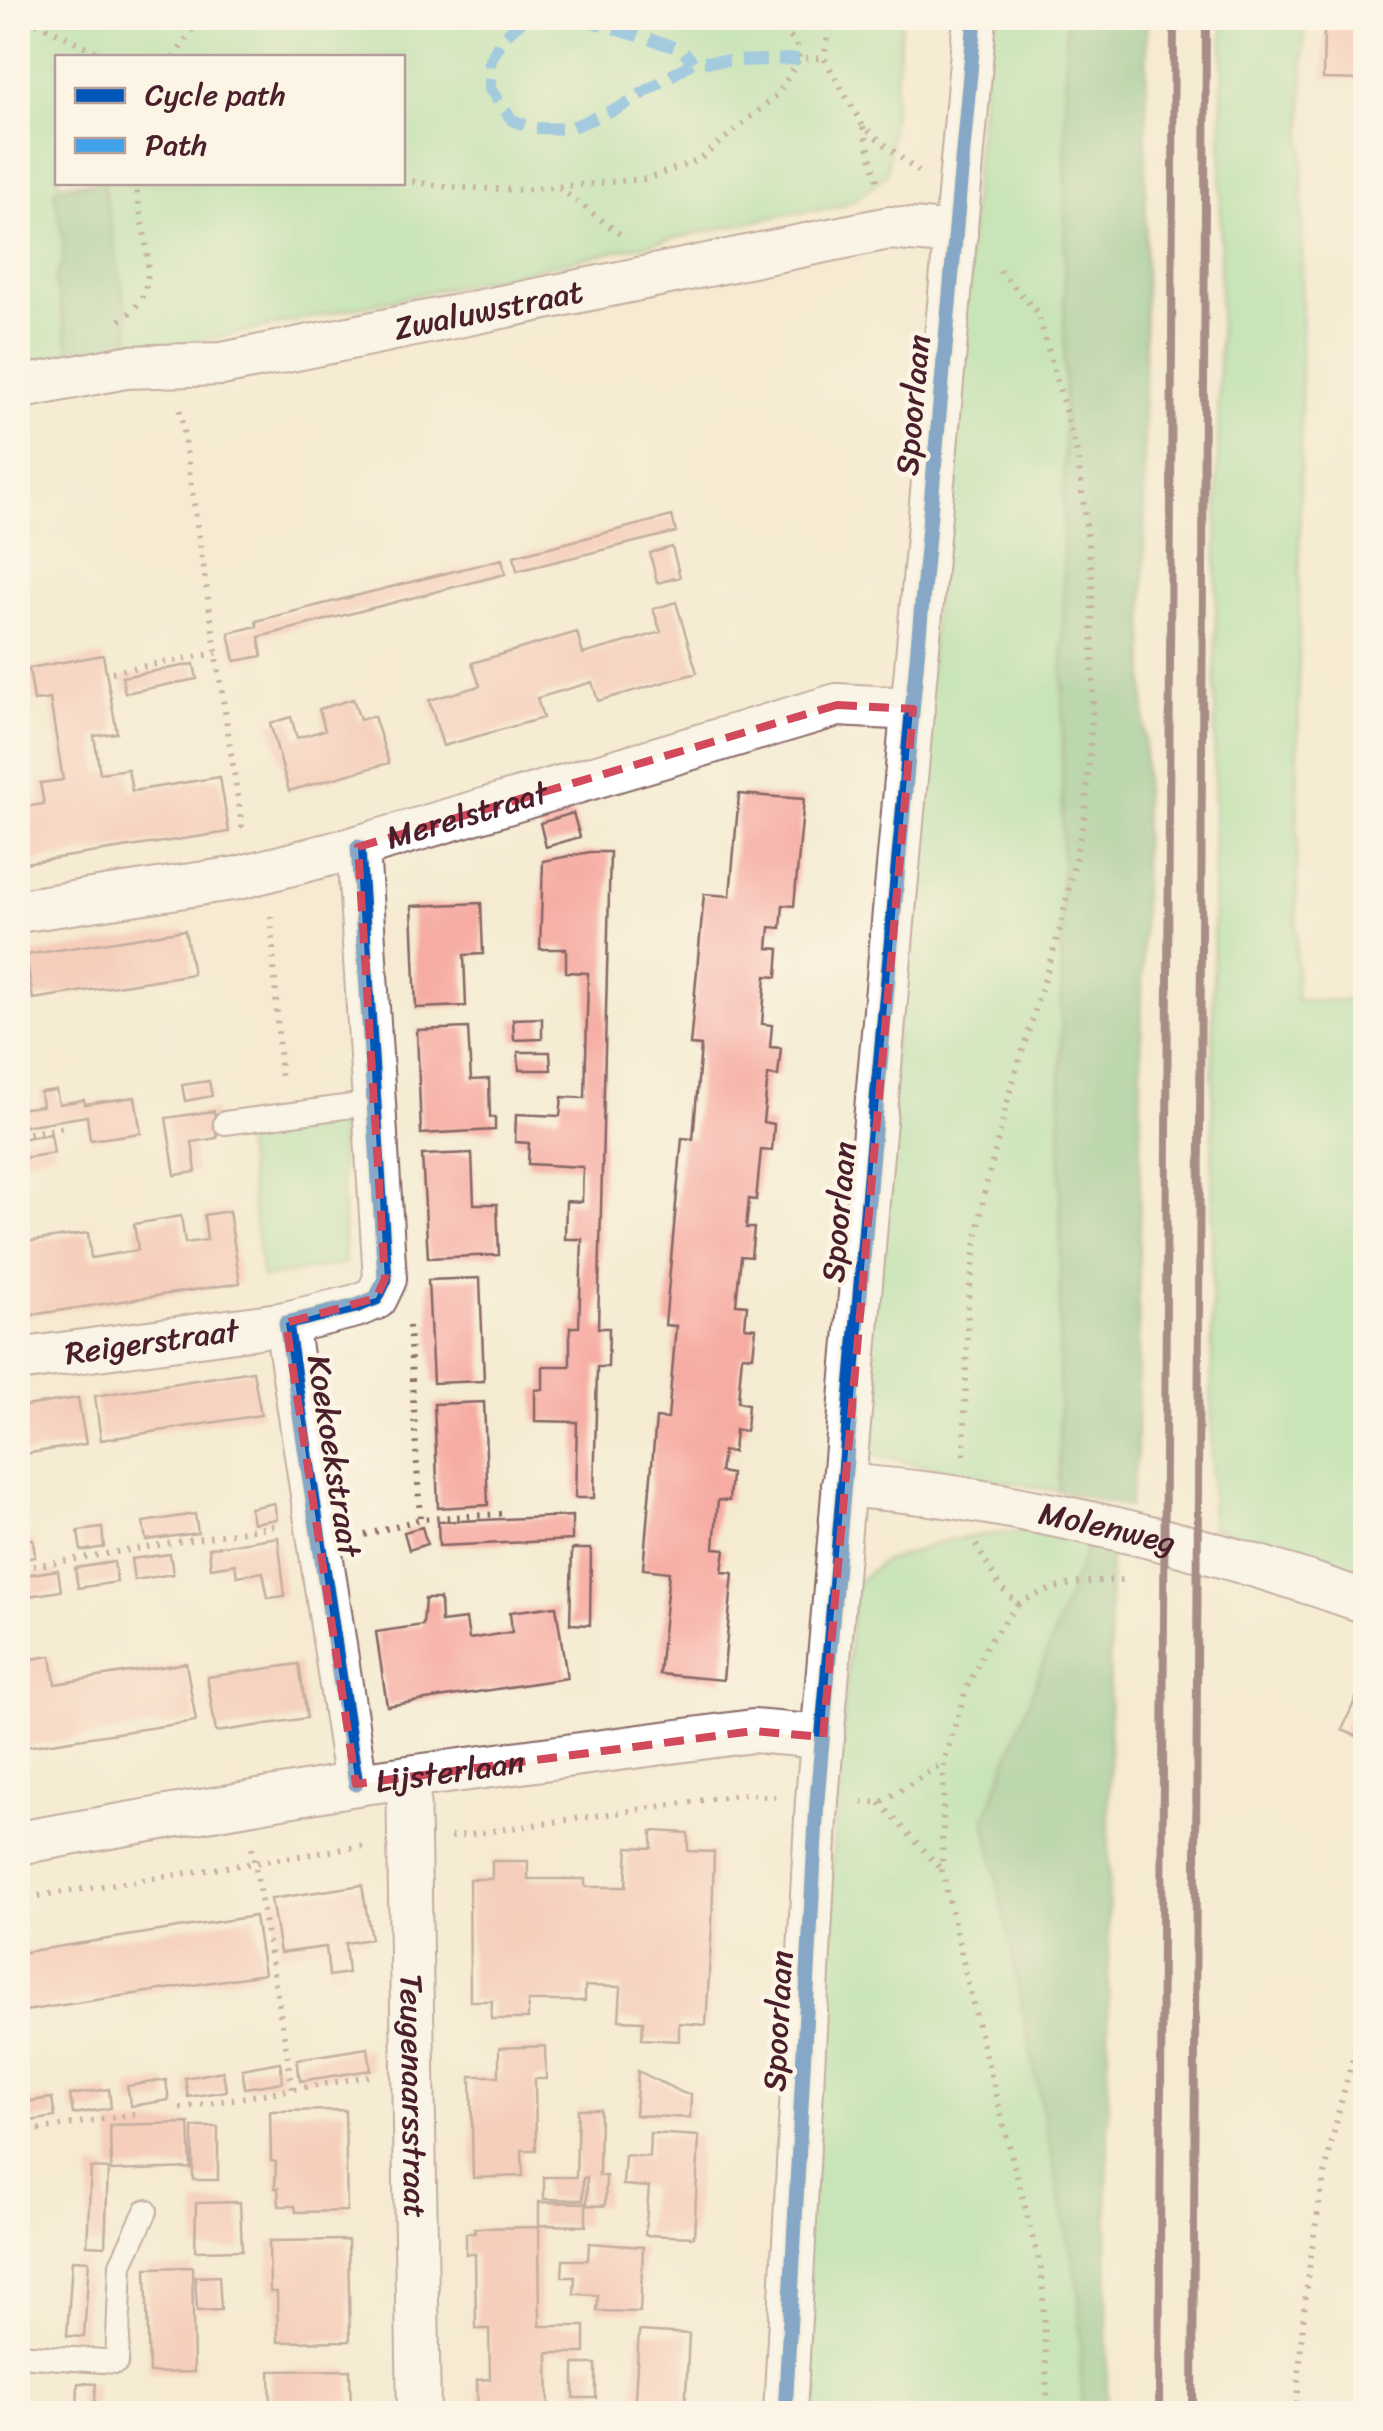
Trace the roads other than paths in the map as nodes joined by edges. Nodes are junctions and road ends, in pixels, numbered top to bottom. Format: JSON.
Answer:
{"nodes":[{"id":1,"x":975,"y":18,"type":"edge"},
{"id":2,"x":958,"y":220,"type":"junction"},
{"id":3,"x":18,"y":388,"type":"edge"},
{"id":4,"x":913,"y":709,"type":"junction"},
{"id":5,"x":358,"y":846,"type":"junction"},
{"id":6,"x":18,"y":911,"type":"edge"},
{"id":7,"x":374,"y":1103,"type":"junction"},
{"id":8,"x":225,"y":1123,"type":"dead end"},
{"id":9,"x":286,"y":1323,"type":"junction"},
{"id":10,"x":18,"y":1360,"type":"edge"},
{"id":11,"x":844,"y":1484,"type":"junction"},
{"id":12,"x":1366,"y":1602,"type":"edge"},
{"id":13,"x":822,"y":1737,"type":"junction"},
{"id":14,"x":408,"y":1778,"type":"junction"},
{"id":15,"x":356,"y":1784,"type":"junction"},
{"id":16,"x":18,"y":1843,"type":"edge"},
{"id":17,"x":146,"y":2211,"type":"dead end"},
{"id":18,"x":18,"y":2354,"type":"edge"},
{"id":19,"x":418,"y":2414,"type":"edge"},
{"id":20,"x":786,"y":2414,"type":"edge"}],
"edges":[{"from":1,"to":2,"type":"street","name":"Spoorlaan"},
{"from":2,"to":3,"type":"street","name":"Zwaluwstraat"},
{"from":2,"to":4,"type":"street","name":"Spoorlaan"},
{"from":4,"to":5,"type":"street","name":"Merelstraat"},
{"from":4,"to":11,"type":"street","name":"Spoorlaan"},
{"from":5,"to":6,"type":"street","name":"Merelstraat"},
{"from":5,"to":7,"type":"street"},
{"from":7,"to":8,"type":"lane"},
{"from":7,"to":9,"type":"street","name":"Koekoekstraat"},
{"from":9,"to":10,"type":"street","name":"Reigerstraat"},
{"from":9,"to":15,"type":"street","name":"Koekoekstraat"},
{"from":11,"to":12,"type":"street","name":"Molenweg"},
{"from":11,"to":13,"type":"street","name":"Spoorlaan"},
{"from":13,"to":14,"type":"street","name":"Lijsterlaan"},
{"from":13,"to":20,"type":"street","name":"Spoorlaan"},
{"from":14,"to":15,"type":"street","name":"Lijsterlaan"},
{"from":14,"to":19,"type":"street","name":"Teugenaarsstraat"},
{"from":15,"to":16,"type":"street","name":"Lijsterlaan"},
{"from":17,"to":18,"type":"lane"}]}
